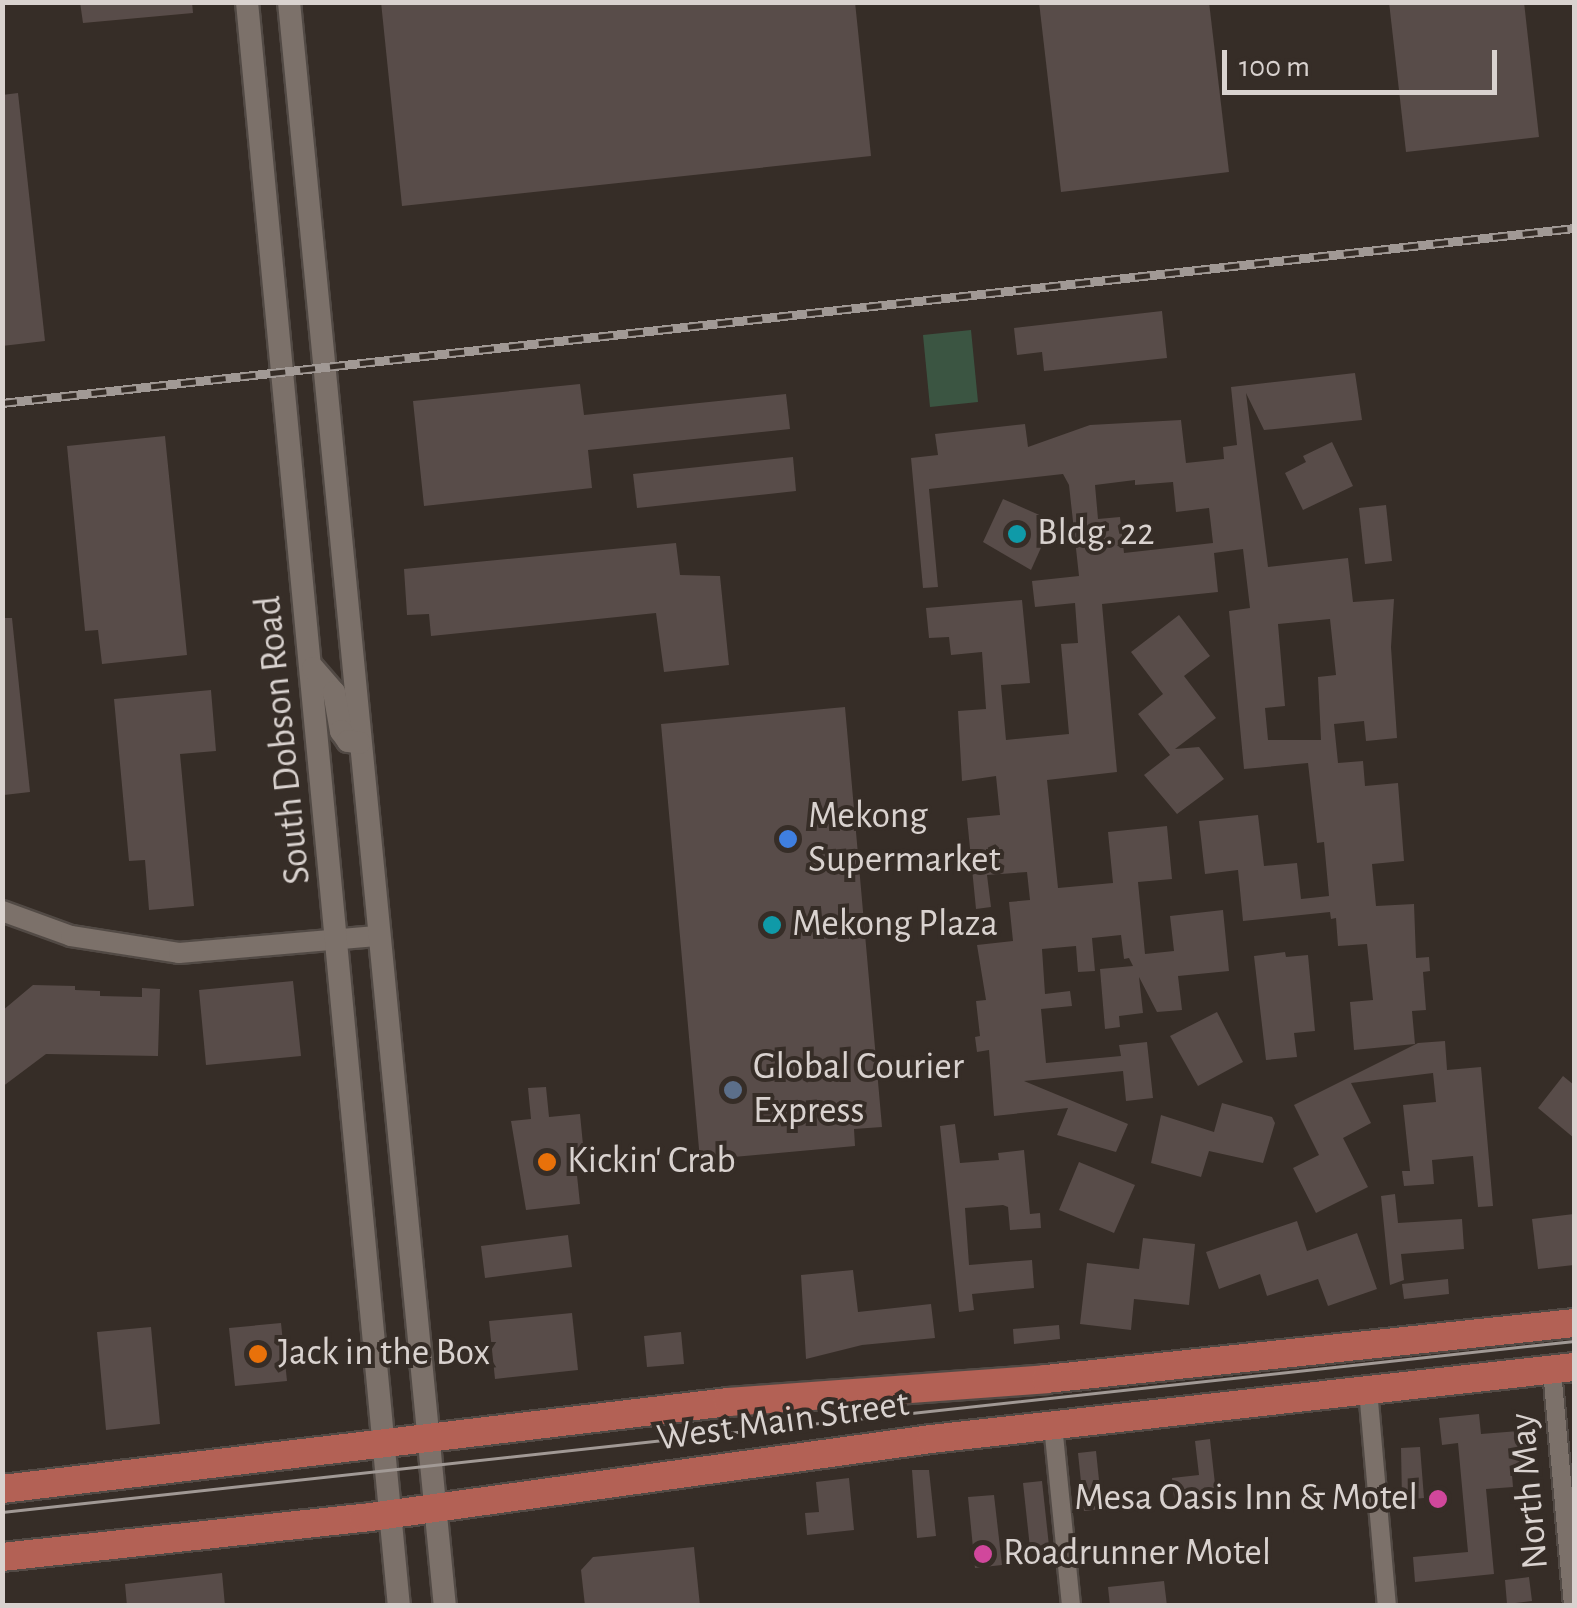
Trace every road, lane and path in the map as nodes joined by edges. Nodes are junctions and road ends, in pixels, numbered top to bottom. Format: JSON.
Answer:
{"nodes":[{"id":1,"x":247,"y":2,"type":"edge"},
{"id":2,"x":290,"y":2,"type":"edge"},
{"id":3,"x":312,"y":668,"type":"junction"},
{"id":4,"x":360,"y":743,"type":"junction"},
{"id":5,"x":2,"y":911,"type":"edge"},
{"id":6,"x":378,"y":936,"type":"junction"},
{"id":7,"x":339,"y":940,"type":"junction"},
{"id":8,"x":1574,"y":1323,"type":"edge"},
{"id":9,"x":1563,"y":1368,"type":"edge"},
{"id":10,"x":1368,"y":1390,"type":"junction"},
{"id":11,"x":1053,"y":1424,"type":"junction"},
{"id":12,"x":431,"y":1436,"type":"junction"},
{"id":13,"x":381,"y":1443,"type":"junction"},
{"id":14,"x":2,"y":1489,"type":"edge"},
{"id":15,"x":438,"y":1508,"type":"junction"},
{"id":16,"x":388,"y":1514,"type":"junction"},
{"id":17,"x":2,"y":1557,"type":"edge"},
{"id":18,"x":399,"y":1606,"type":"edge"},
{"id":19,"x":446,"y":1606,"type":"edge"},
{"id":20,"x":1071,"y":1606,"type":"edge"},
{"id":21,"x":1387,"y":1606,"type":"edge"},
{"id":22,"x":1574,"y":1606,"type":"edge"}],
"edges":[{"from":1,"to":3,"type":"main road","name":"South Dobson Road"},
{"from":2,"to":4,"type":"main road","name":"South Dobson Road"},
{"from":3,"to":4,"type":"main road"},
{"from":3,"to":7,"type":"main road","name":"South Dobson Road"},
{"from":4,"to":6,"type":"main road","name":"South Dobson Road"},
{"from":5,"to":7,"type":"street"},
{"from":6,"to":7,"type":"street"},
{"from":6,"to":12,"type":"main road","name":"South Dobson Road"},
{"from":7,"to":13,"type":"main road","name":"South Dobson Road"},
{"from":8,"to":12,"type":"main road","name":"West Main Street"},
{"from":9,"to":10,"type":"main road","name":"West Main Street"},
{"from":9,"to":22,"type":"street","name":"North May"},
{"from":10,"to":11,"type":"main road","name":"West Main Street"},
{"from":10,"to":21,"type":"street"},
{"from":11,"to":15,"type":"main road","name":"West Main Street"},
{"from":11,"to":20,"type":"street"},
{"from":12,"to":13,"type":"main road","name":"West Main Street"},
{"from":12,"to":15,"type":"main road","name":"South Dobson Road"},
{"from":13,"to":14,"type":"main road","name":"West Main Street"},
{"from":13,"to":16,"type":"main road","name":"South Dobson Road"},
{"from":15,"to":16,"type":"main road","name":"West Main Street"},
{"from":15,"to":19,"type":"main road","name":"South Dobson Road"},
{"from":16,"to":17,"type":"main road","name":"West Main Street"},
{"from":16,"to":18,"type":"main road","name":"South Dobson Road"}]}
